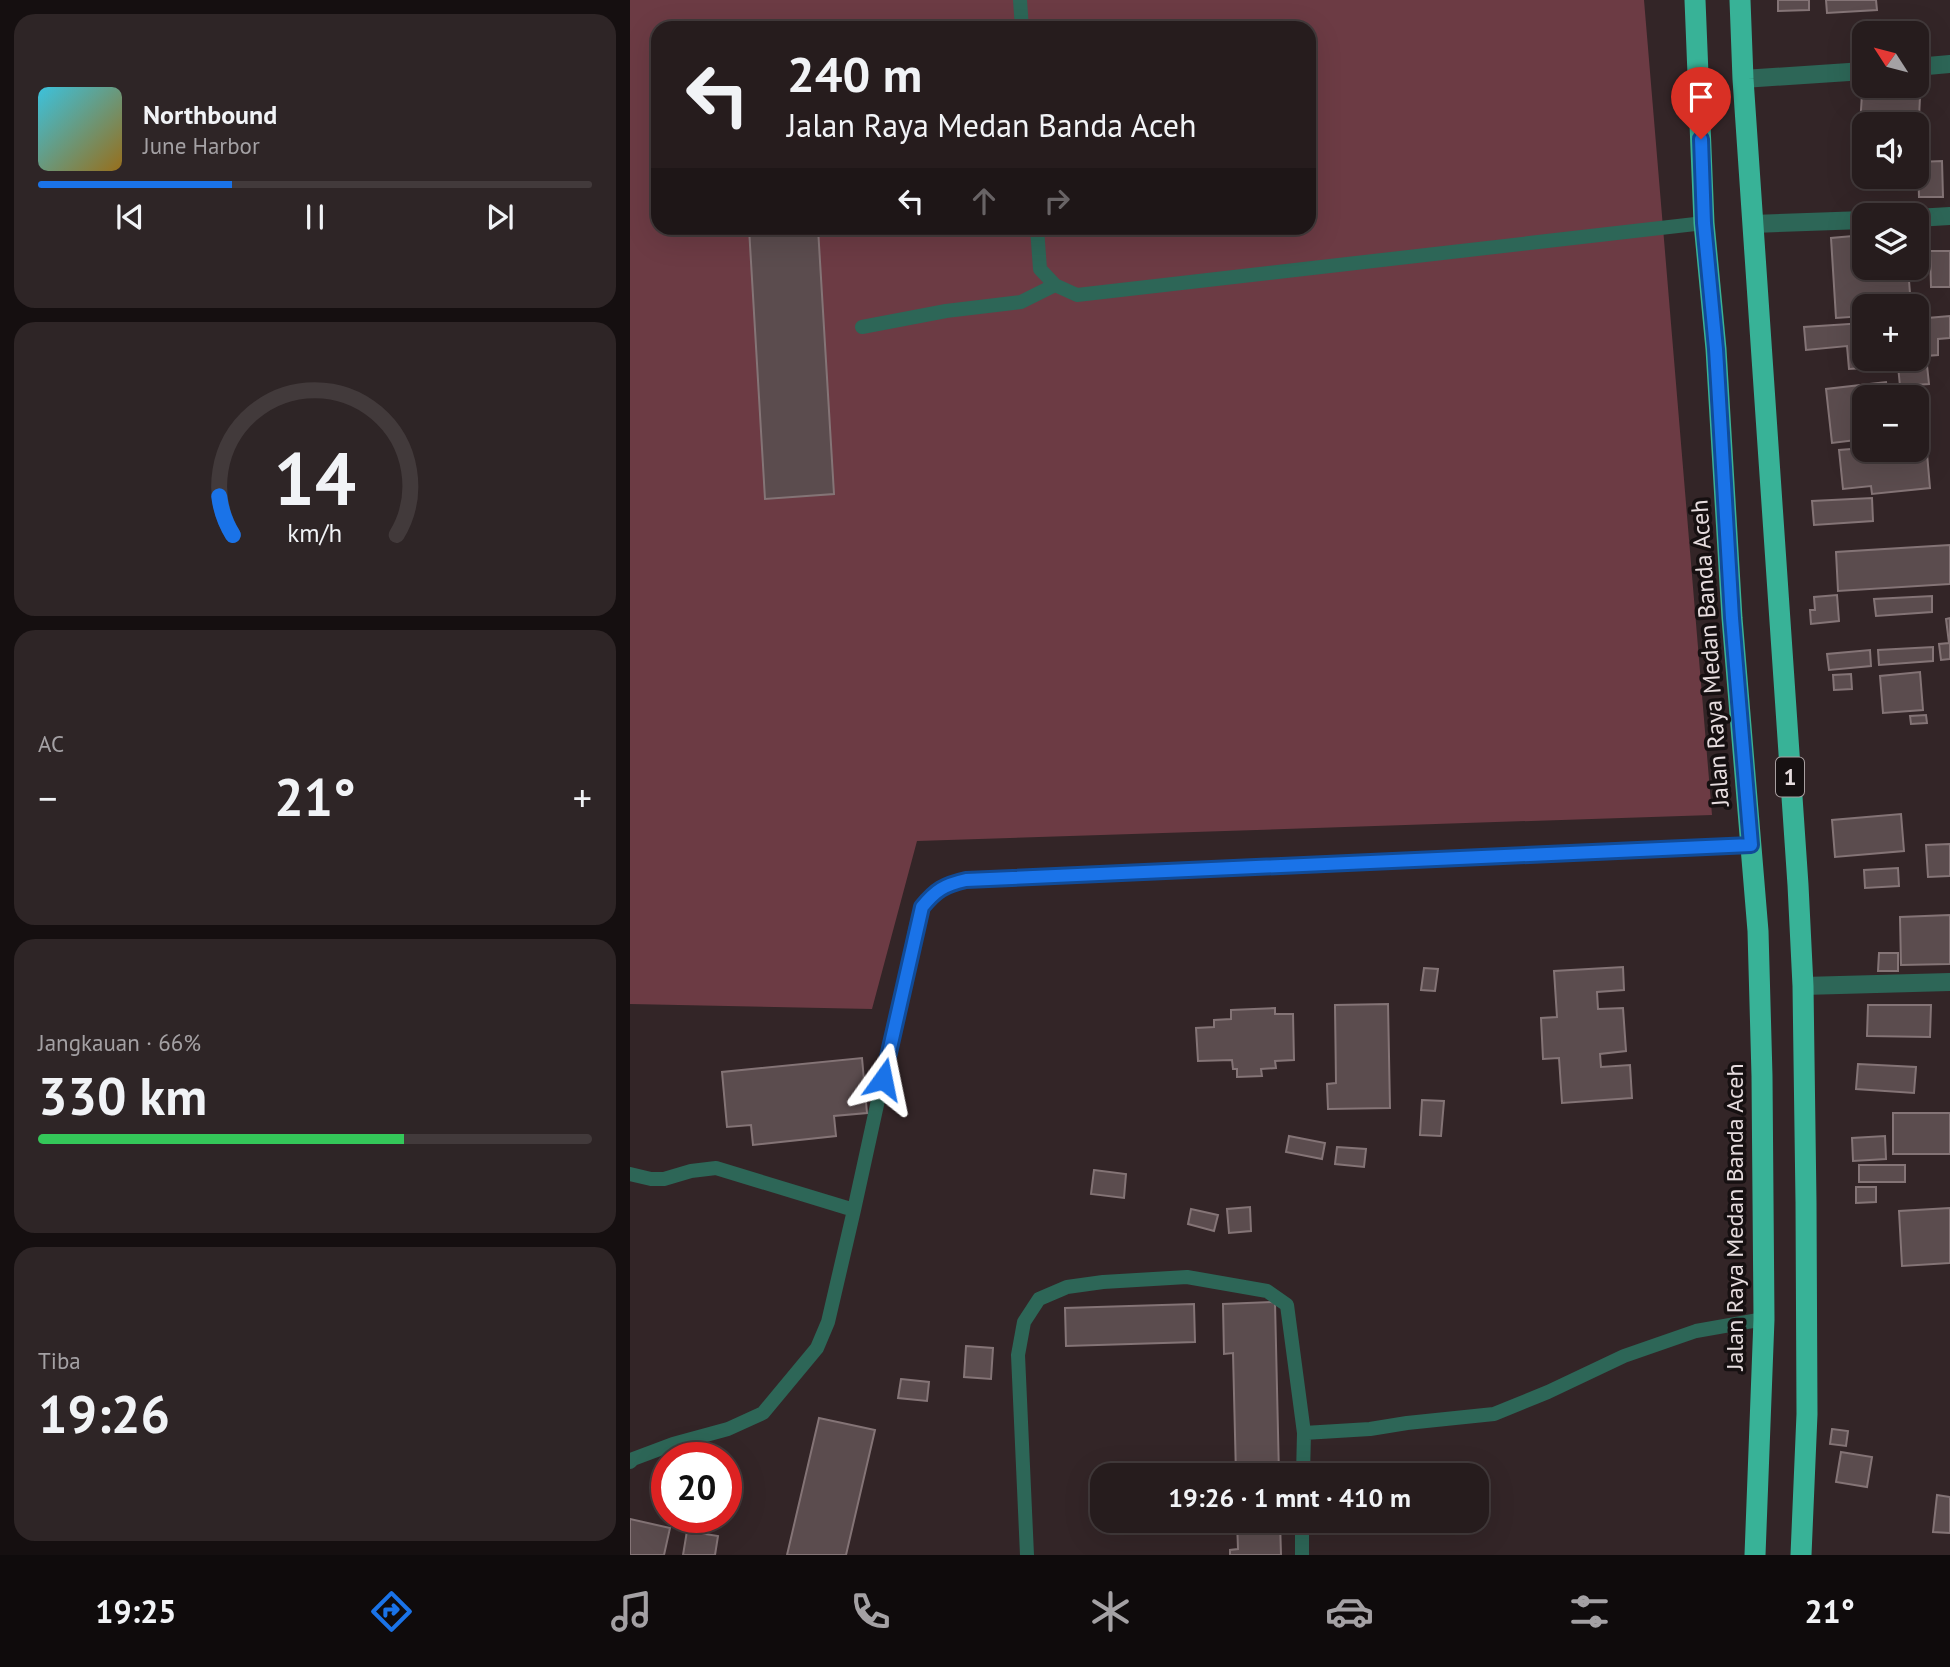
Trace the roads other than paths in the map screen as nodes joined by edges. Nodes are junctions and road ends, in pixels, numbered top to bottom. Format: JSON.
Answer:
{"nodes":[{"id":1,"x":1020,"y":0,"type":"edge"},
{"id":2,"x":1695,"y":0,"type":"edge"},
{"id":3,"x":1740,"y":0,"type":"edge"},
{"id":4,"x":1022,"y":21,"type":"edge"},
{"id":5,"x":1950,"y":64,"type":"edge"},
{"id":6,"x":1929,"y":66,"type":"edge"},
{"id":7,"x":1852,"y":72,"type":"edge"},
{"id":8,"x":1743,"y":79,"type":"junction"},
{"id":9,"x":1950,"y":216,"type":"edge"},
{"id":10,"x":1929,"y":217,"type":"edge"},
{"id":11,"x":1852,"y":220,"type":"edge"},
{"id":12,"x":1704,"y":223,"type":"junction"},
{"id":13,"x":1754,"y":224,"type":"junction"},
{"id":14,"x":1038,"y":235,"type":"edge"},
{"id":15,"x":1055,"y":285,"type":"junction"},
{"id":16,"x":862,"y":327,"type":"dead end"},
{"id":17,"x":1751,"y":845,"type":"junction"},
{"id":18,"x":1950,"y":982,"type":"edge"},
{"id":19,"x":1803,"y":986,"type":"junction"},
{"id":20,"x":630,"y":1174,"type":"edge"},
{"id":21,"x":855,"y":1210,"type":"junction"},
{"id":22,"x":1764,"y":1319,"type":"junction"},
{"id":23,"x":1304,"y":1433,"type":"junction"},
{"id":24,"x":630,"y":1462,"type":"edge"},
{"id":25,"x":1303,"y":1463,"type":"edge"},
{"id":26,"x":1302,"y":1533,"type":"edge"},
{"id":27,"x":1027,"y":1555,"type":"edge"},
{"id":28,"x":1302,"y":1555,"type":"edge"},
{"id":29,"x":1755,"y":1555,"type":"edge"},
{"id":30,"x":1801,"y":1555,"type":"edge"}],
"edges":[{"from":1,"to":4,"type":"lane"},
{"from":2,"to":12,"type":"highway","name":"Jalan Raya Medan Banda Aceh","number":"1"},
{"from":3,"to":8,"type":"highway","number":"1"},
{"from":5,"to":6,"type":"street"},
{"from":7,"to":8,"type":"street"},
{"from":8,"to":13,"type":"highway","number":"1"},
{"from":9,"to":10,"type":"street"},
{"from":11,"to":13,"type":"street"},
{"from":12,"to":15,"type":"lane"},
{"from":12,"to":17,"type":"highway","name":"Jalan Raya Medan Banda Aceh","number":"1"},
{"from":13,"to":19,"type":"highway","number":"1"},
{"from":14,"to":15,"type":"lane"},
{"from":15,"to":16,"type":"lane"},
{"from":17,"to":21,"type":"lane"},
{"from":17,"to":22,"type":"highway","name":"Jalan Raya Medan Banda Aceh","number":"1"},
{"from":18,"to":19,"type":"street"},
{"from":19,"to":30,"type":"highway","number":"1"},
{"from":20,"to":21,"type":"lane"},
{"from":21,"to":24,"type":"lane"},
{"from":22,"to":23,"type":"lane"},
{"from":22,"to":29,"type":"highway","name":"Jalan Raya Medan Banda Aceh","number":"1"},
{"from":23,"to":25,"type":"lane"},
{"from":23,"to":27,"type":"lane"},
{"from":26,"to":28,"type":"lane"}]}
